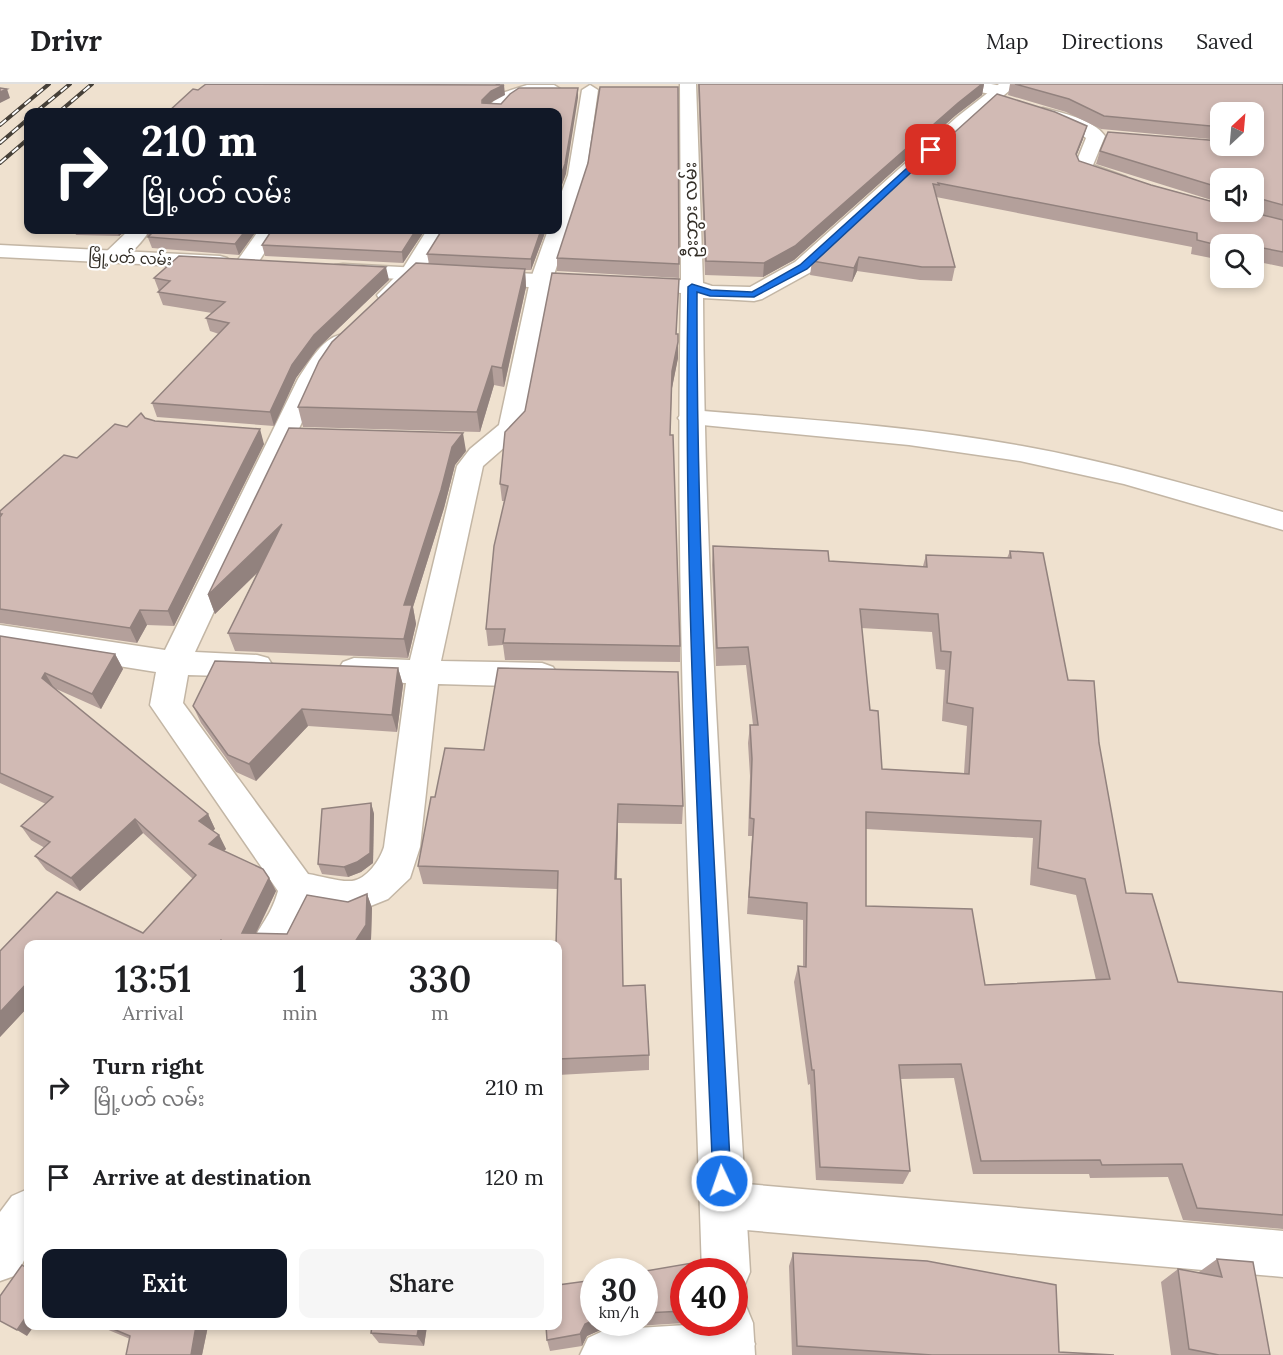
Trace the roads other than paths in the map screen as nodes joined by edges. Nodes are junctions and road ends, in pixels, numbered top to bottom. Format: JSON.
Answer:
{"nodes":[{"id":1,"x":965,"y":84,"type":"edge"},
{"id":2,"x":681,"y":89,"type":"edge"},
{"id":3,"x":1008,"y":97,"type":"edge"},
{"id":4,"x":496,"y":108,"type":"edge"},
{"id":5,"x":1096,"y":136,"type":"junction"},
{"id":6,"x":1119,"y":138,"type":"edge"},
{"id":7,"x":1135,"y":186,"type":"edge"},
{"id":8,"x":562,"y":219,"type":"edge"},
{"id":9,"x":136,"y":234,"type":"edge"},
{"id":10,"x":266,"y":234,"type":"edge"},
{"id":11,"x":435,"y":234,"type":"edge"},
{"id":12,"x":557,"y":234,"type":"edge"},
{"id":13,"x":0,"y":251,"type":"edge"},
{"id":14,"x":112,"y":257,"type":"junction"},
{"id":15,"x":246,"y":264,"type":"junction"},
{"id":16,"x":269,"y":265,"type":"edge"},
{"id":17,"x":328,"y":269,"type":"edge"},
{"id":18,"x":410,"y":274,"type":"junction"},
{"id":19,"x":541,"y":281,"type":"junction"},
{"id":20,"x":619,"y":285,"type":"edge"},
{"id":21,"x":650,"y":286,"type":"edge"},
{"id":22,"x":692,"y":287,"type":"junction"},
{"id":23,"x":691,"y":418,"type":"junction"},
{"id":24,"x":462,"y":441,"type":"edge"},
{"id":25,"x":495,"y":442,"type":"junction"},
{"id":26,"x":1283,"y":520,"type":"edge"},
{"id":27,"x":0,"y":636,"type":"edge"},
{"id":28,"x":174,"y":663,"type":"junction"},
{"id":29,"x":281,"y":667,"type":"edge"},
{"id":30,"x":328,"y":669,"type":"edge"},
{"id":31,"x":423,"y":672,"type":"junction"},
{"id":32,"x":573,"y":675,"type":"edge"},
{"id":33,"x":297,"y":888,"type":"junction"},
{"id":34,"x":275,"y":940,"type":"edge"},
{"id":35,"x":723,"y":1205,"type":"junction"},
{"id":36,"x":24,"y":1217,"type":"edge"},
{"id":37,"x":1283,"y":1254,"type":"edge"},
{"id":38,"x":0,"y":1258,"type":"edge"},
{"id":39,"x":725,"y":1258,"type":"edge"},
{"id":40,"x":729,"y":1340,"type":"edge"},
{"id":41,"x":605,"y":1355,"type":"edge"}],
"edges":[{"from":1,"to":3,"type":"street"},
{"from":2,"to":22,"type":"street","name":"ဦးဘွား လမ်း"},
{"from":3,"to":5,"type":"street"},
{"from":3,"to":22,"type":"street"},
{"from":4,"to":8,"type":"street"},
{"from":5,"to":6,"type":"street"},
{"from":5,"to":7,"type":"street"},
{"from":9,"to":14,"type":"street"},
{"from":10,"to":15,"type":"street"},
{"from":11,"to":18,"type":"street"},
{"from":12,"to":19,"type":"street"},
{"from":13,"to":14,"type":"street","name":"မြို့ပတ် လမ်း"},
{"from":14,"to":15,"type":"street","name":"မြို့ပတ် လမ်း"},
{"from":15,"to":16,"type":"street","name":"မြို့ပတ် လမ်း"},
{"from":17,"to":18,"type":"street"},
{"from":18,"to":19,"type":"street"},
{"from":18,"to":28,"type":"street"},
{"from":19,"to":20,"type":"street"},
{"from":19,"to":25,"type":"street"},
{"from":21,"to":22,"type":"street"},
{"from":22,"to":23,"type":"street","name":"ဦးဘွား လမ်း"},
{"from":23,"to":26,"type":"street"},
{"from":23,"to":35,"type":"street","name":"ဦးဘွား လမ်း"},
{"from":24,"to":25,"type":"street"},
{"from":25,"to":31,"type":"street"},
{"from":27,"to":28,"type":"street"},
{"from":28,"to":29,"type":"street"},
{"from":28,"to":33,"type":"street"},
{"from":30,"to":31,"type":"street"},
{"from":31,"to":32,"type":"street"},
{"from":31,"to":33,"type":"street"},
{"from":33,"to":34,"type":"street"},
{"from":35,"to":37,"type":"street"},
{"from":35,"to":39,"type":"street","name":"ဦးဘွား လမ်း"},
{"from":36,"to":38,"type":"street"},
{"from":40,"to":41,"type":"street"}]}
